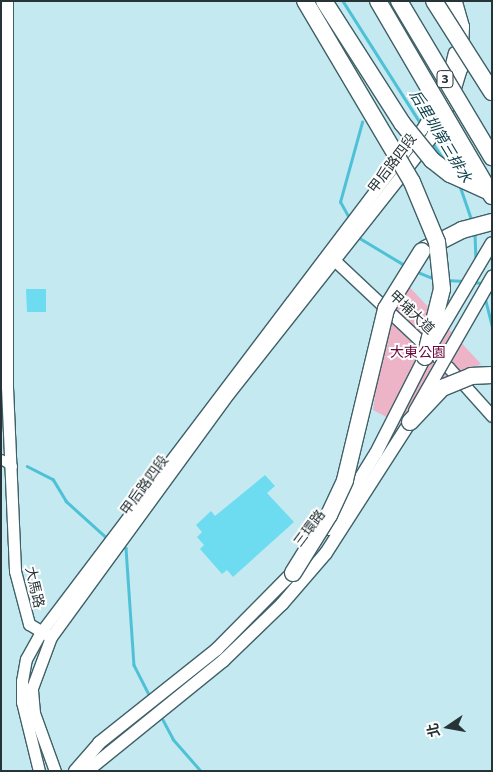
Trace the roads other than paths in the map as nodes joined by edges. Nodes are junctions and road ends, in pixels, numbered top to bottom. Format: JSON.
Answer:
{"nodes":[{"id":1,"x":8,"y":1,"type":"edge"},
{"id":2,"x":306,"y":1,"type":"edge"},
{"id":3,"x":324,"y":1,"type":"edge"},
{"id":4,"x":378,"y":1,"type":"edge"},
{"id":5,"x":398,"y":1,"type":"edge"},
{"id":6,"x":434,"y":1,"type":"edge"},
{"id":7,"x":446,"y":1,"type":"edge"},
{"id":8,"x":456,"y":1,"type":"edge"},
{"id":9,"x":446,"y":18,"type":"junction"},
{"id":10,"x":492,"y":74,"type":"edge"},
{"id":11,"x":492,"y":92,"type":"edge"},
{"id":12,"x":492,"y":157,"type":"edge"},
{"id":13,"x":492,"y":194,"type":"edge"},
{"id":14,"x":492,"y":222,"type":"edge"},
{"id":15,"x":358,"y":223,"type":"junction"},
{"id":16,"x":492,"y":243,"type":"edge"},
{"id":17,"x":333,"y":258,"type":"junction"},
{"id":18,"x":492,"y":277,"type":"edge"},
{"id":19,"x":425,"y":357,"type":"junction"},
{"id":20,"x":492,"y":375,"type":"edge"},
{"id":21,"x":492,"y":416,"type":"edge"},
{"id":22,"x":410,"y":422,"type":"junction"},
{"id":23,"x":1,"y":459,"type":"edge"},
{"id":24,"x":12,"y":466,"type":"junction"},
{"id":25,"x":293,"y":573,"type":"junction"},
{"id":26,"x":46,"y":634,"type":"junction"},
{"id":27,"x":40,"y":768,"type":"edge"},
{"id":28,"x":82,"y":769,"type":"edge"},
{"id":29,"x":55,"y":771,"type":"edge"}],
"edges":[{"from":1,"to":24,"type":"street","name":"大馬路"},
{"from":2,"to":19,"type":"highway","bridge":true},
{"from":3,"to":13,"type":"highway","bridge":true},
{"from":4,"to":13,"type":"highway","number":"3","bridge":true},
{"from":5,"to":12,"type":"highway","number":"3","bridge":true},
{"from":6,"to":9,"type":"highway","bridge":true},
{"from":7,"to":15,"type":"street","name":"甲后路四段"},
{"from":8,"to":15,"type":"street","name":"甲后路四段"},
{"from":9,"to":10,"type":"highway","bridge":true},
{"from":9,"to":11,"type":"highway","bridge":true},
{"from":14,"to":25,"type":"highway","bridge":true},
{"from":15,"to":17,"type":"street","name":"甲后路四段"},
{"from":16,"to":19,"type":"main road","name":"三環路","bridge":true},
{"from":17,"to":21,"type":"street","name":"甲埔大道"},
{"from":17,"to":26,"type":"street","name":"甲后路四段"},
{"from":18,"to":22,"type":"main road","name":"三環路","bridge":true},
{"from":19,"to":25,"type":"main road","name":"三環路","bridge":true},
{"from":20,"to":22,"type":"highway","bridge":true},
{"from":22,"to":28,"type":"main road","name":"三環路"},
{"from":23,"to":24,"type":"street"},
{"from":24,"to":26,"type":"street","name":"大馬路"},
{"from":25,"to":28,"type":"main road","name":"三環路"},
{"from":26,"to":27,"type":"street","name":"甲后路四段"},
{"from":26,"to":29,"type":"street","name":"甲后路四段"}]}
